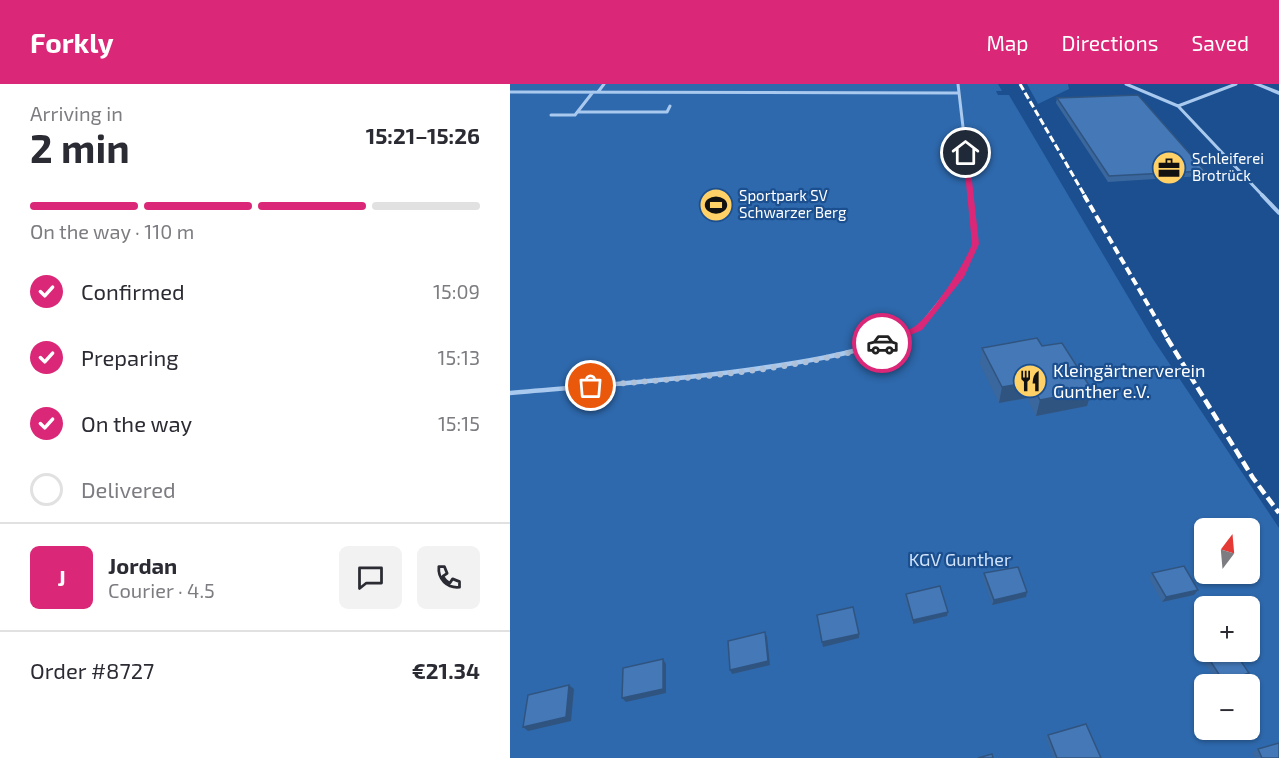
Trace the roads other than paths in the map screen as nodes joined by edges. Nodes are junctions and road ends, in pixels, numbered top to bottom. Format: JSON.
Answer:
{"nodes":[{"id":1,"x":604,"y":84,"type":"edge"},
{"id":2,"x":958,"y":84,"type":"edge"},
{"id":3,"x":1126,"y":84,"type":"edge"},
{"id":4,"x":1236,"y":84,"type":"edge"},
{"id":5,"x":1256,"y":84,"type":"edge"},
{"id":6,"x":510,"y":92,"type":"edge"},
{"id":7,"x":592,"y":92,"type":"junction"},
{"id":8,"x":598,"y":92,"type":"junction"},
{"id":9,"x":959,"y":93,"type":"junction"},
{"id":10,"x":1279,"y":93,"type":"edge"},
{"id":11,"x":670,"y":106,"type":"dead end"},
{"id":12,"x":1178,"y":106,"type":"junction"},
{"id":13,"x":578,"y":112,"type":"junction"},
{"id":14,"x":551,"y":115,"type":"dead end"},
{"id":15,"x":1279,"y":213,"type":"edge"},
{"id":16,"x":510,"y":393,"type":"edge"}],
"edges":[{"from":1,"to":8,"type":"lane"},
{"from":2,"to":9,"type":"lane"},
{"from":3,"to":12,"type":"lane"},
{"from":4,"to":12,"type":"lane"},
{"from":5,"to":10,"type":"street"},
{"from":6,"to":7,"type":"lane"},
{"from":7,"to":8,"type":"lane"},
{"from":7,"to":13,"type":"lane"},
{"from":8,"to":9,"type":"lane"},
{"from":9,"to":16,"type":"lane"},
{"from":11,"to":13,"type":"lane"},
{"from":12,"to":15,"type":"lane"},
{"from":13,"to":14,"type":"lane"}]}
